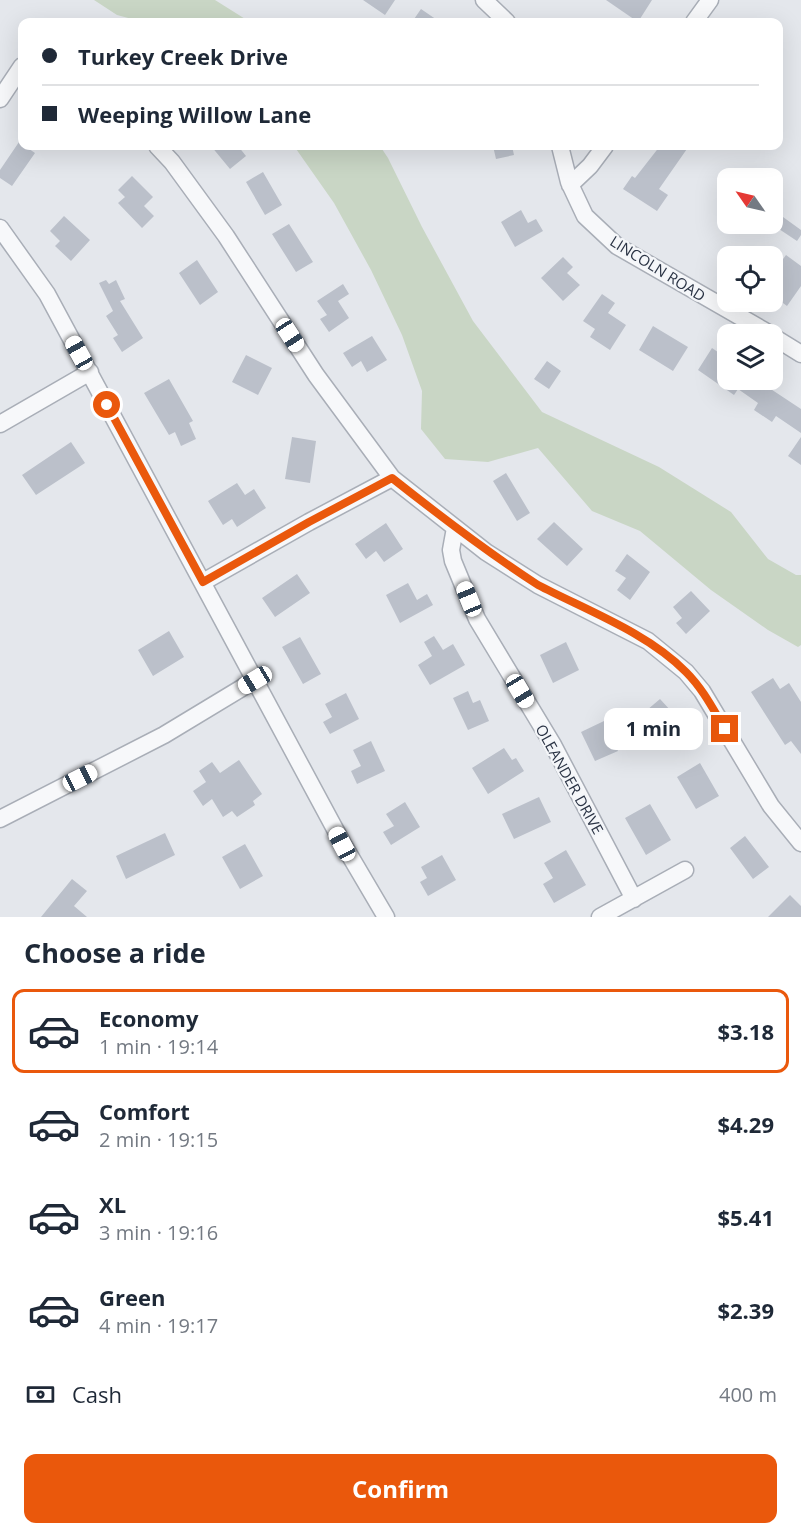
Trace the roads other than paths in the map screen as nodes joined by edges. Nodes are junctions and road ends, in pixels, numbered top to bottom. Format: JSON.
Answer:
{"nodes":[{"id":1,"x":484,"y":0,"type":"edge"},
{"id":2,"x":710,"y":0,"type":"edge"},
{"id":3,"x":503,"y":18,"type":"edge"},
{"id":4,"x":697,"y":18,"type":"edge"},
{"id":5,"x":18,"y":72,"type":"edge"},
{"id":6,"x":0,"y":99,"type":"edge"},
{"id":7,"x":162,"y":150,"type":"edge"},
{"id":8,"x":561,"y":150,"type":"edge"},
{"id":9,"x":602,"y":150,"type":"edge"},
{"id":10,"x":570,"y":185,"type":"junction"},
{"id":11,"x":0,"y":228,"type":"edge"},
{"id":12,"x":752,"y":324,"type":"edge"},
{"id":13,"x":783,"y":343,"type":"edge"},
{"id":14,"x":801,"y":354,"type":"edge"},
{"id":15,"x":90,"y":372,"type":"junction"},
{"id":16,"x":0,"y":424,"type":"edge"},
{"id":17,"x":392,"y":478,"type":"junction"},
{"id":18,"x":455,"y":528,"type":"junction"},
{"id":19,"x":203,"y":582,"type":"junction"},
{"id":20,"x":255,"y":680,"type":"junction"},
{"id":21,"x":0,"y":819,"type":"edge"},
{"id":22,"x":801,"y":843,"type":"edge"},
{"id":23,"x":685,"y":870,"type":"dead end"},
{"id":24,"x":634,"y":899,"type":"junction"},
{"id":25,"x":386,"y":917,"type":"edge"},
{"id":26,"x":600,"y":917,"type":"edge"}],
"edges":[{"from":1,"to":3,"type":"street"},
{"from":2,"to":4,"type":"street"},
{"from":5,"to":6,"type":"street"},
{"from":7,"to":17,"type":"street"},
{"from":8,"to":10,"type":"street","name":"LINCOLN ROAD"},
{"from":9,"to":10,"type":"street"},
{"from":10,"to":12,"type":"street","name":"LINCOLN ROAD"},
{"from":11,"to":15,"type":"street"},
{"from":13,"to":14,"type":"street","name":"LINCOLN ROAD"},
{"from":15,"to":16,"type":"street"},
{"from":15,"to":19,"type":"street"},
{"from":17,"to":18,"type":"street"},
{"from":17,"to":19,"type":"street"},
{"from":18,"to":22,"type":"street"},
{"from":18,"to":24,"type":"street","name":"OLEANDER DRIVE"},
{"from":19,"to":20,"type":"street"},
{"from":20,"to":21,"type":"street"},
{"from":20,"to":25,"type":"street"},
{"from":23,"to":24,"type":"street"},
{"from":24,"to":26,"type":"street"}]}
